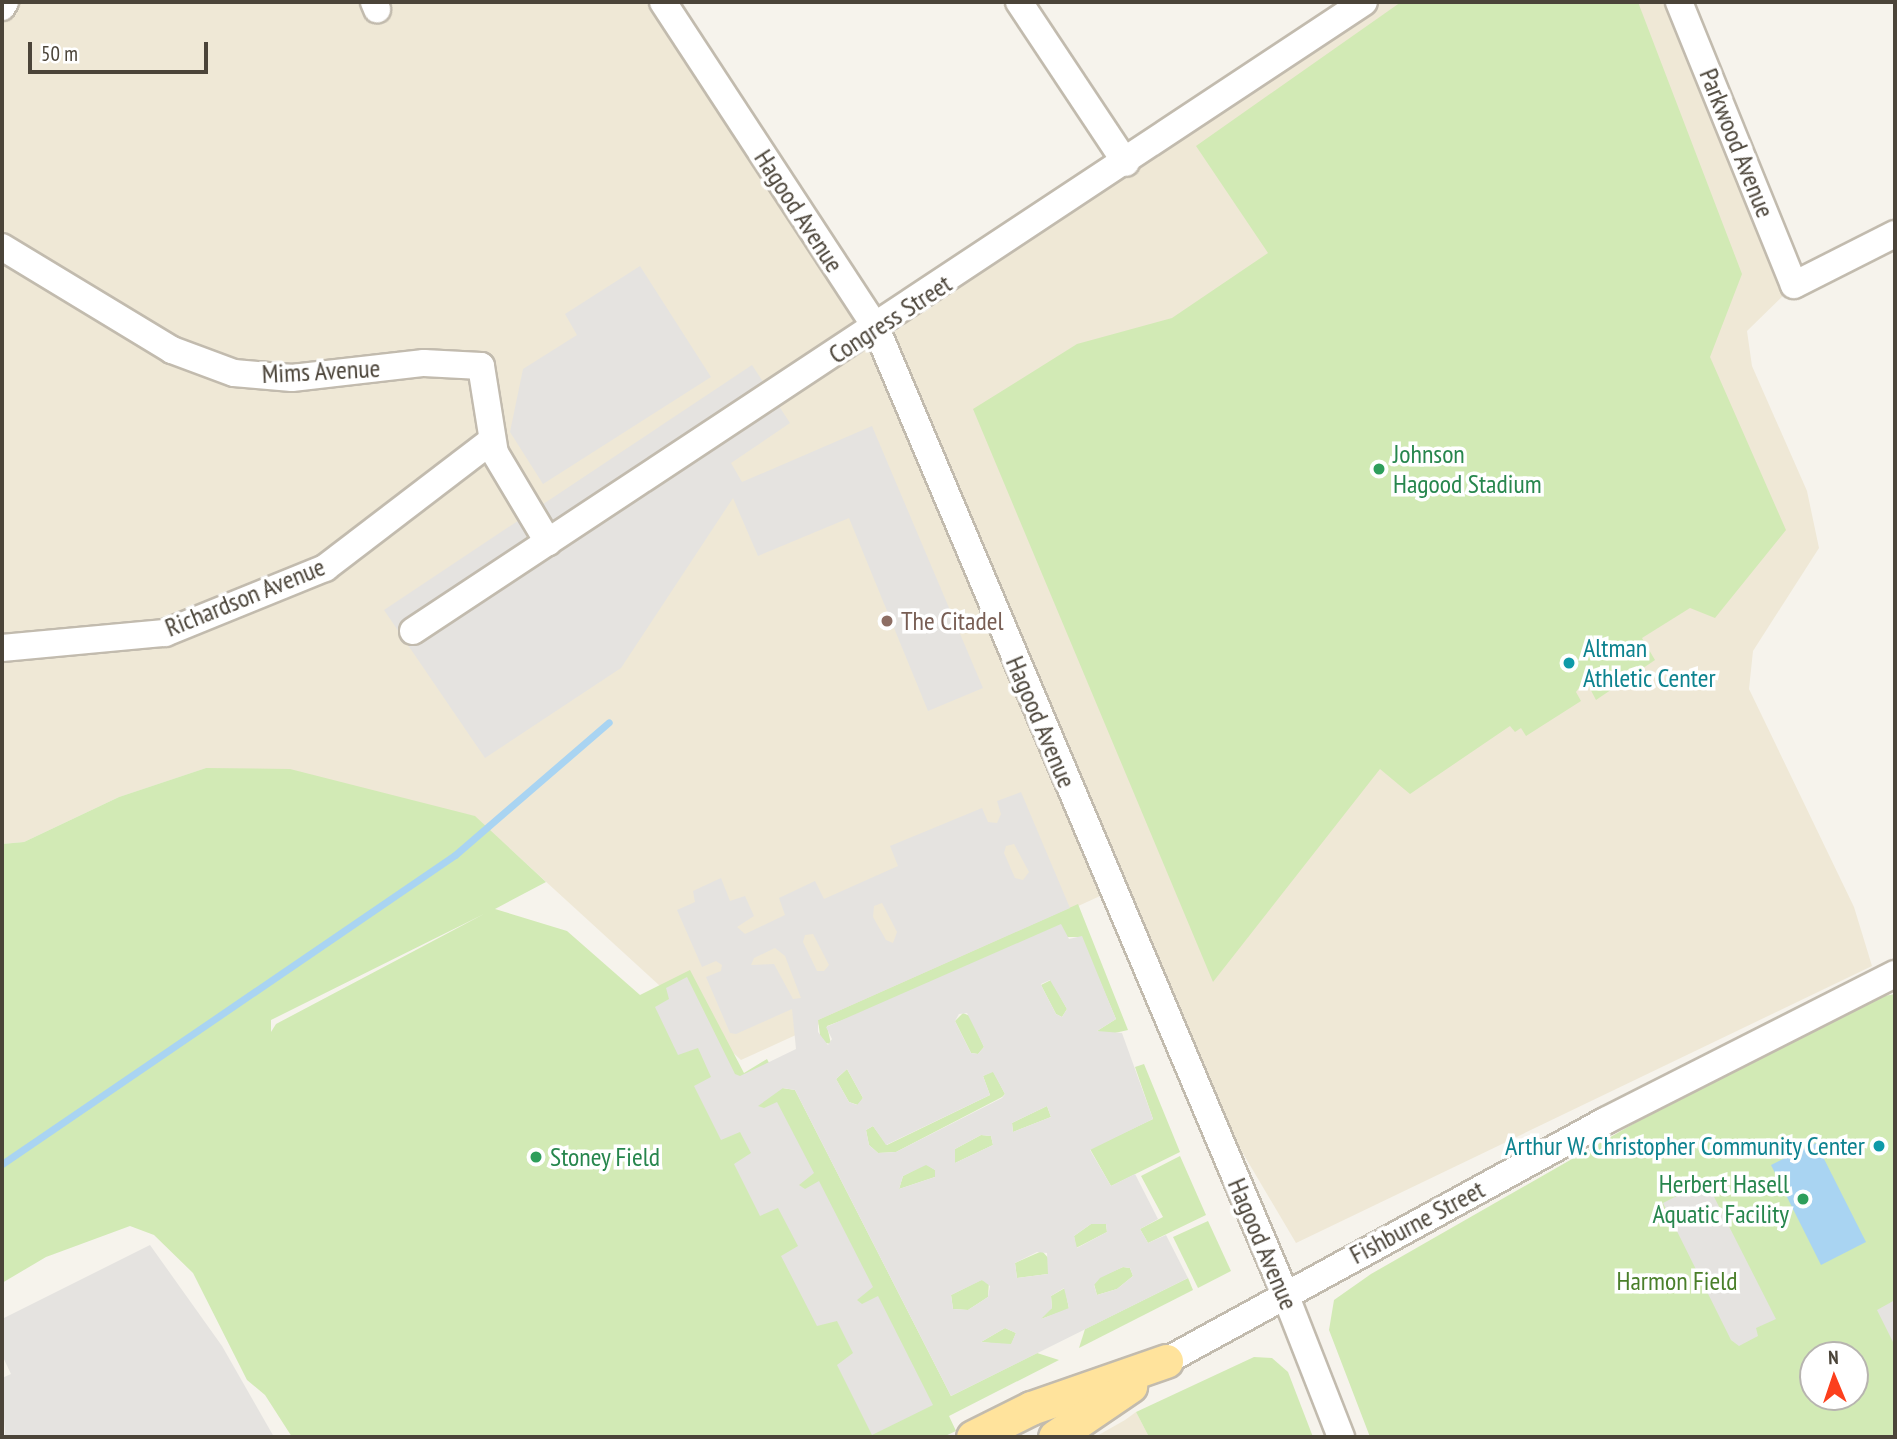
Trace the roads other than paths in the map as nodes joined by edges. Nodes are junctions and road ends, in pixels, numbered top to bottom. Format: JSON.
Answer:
{"nodes":[{"id":1,"x":5,"y":2,"type":"edge"},
{"id":2,"x":663,"y":2,"type":"edge"},
{"id":3,"x":1019,"y":2,"type":"edge"},
{"id":4,"x":1364,"y":2,"type":"edge"},
{"id":5,"x":1679,"y":4,"type":"edge"},
{"id":6,"x":2,"y":7,"type":"edge"},
{"id":7,"x":1126,"y":163,"type":"junction"},
{"id":8,"x":1895,"y":234,"type":"edge"},
{"id":9,"x":2,"y":247,"type":"edge"},
{"id":10,"x":876,"y":328,"type":"junction"},
{"id":11,"x":491,"y":440,"type":"junction"},
{"id":12,"x":548,"y":542,"type":"junction"},
{"id":13,"x":413,"y":631,"type":"dead end"},
{"id":14,"x":2,"y":648,"type":"edge"},
{"id":15,"x":1895,"y":974,"type":"edge"},
{"id":16,"x":1285,"y":1294,"type":"junction"},
{"id":17,"x":1166,"y":1361,"type":"junction"},
{"id":18,"x":973,"y":1437,"type":"edge"},
{"id":19,"x":1055,"y":1437,"type":"edge"},
{"id":20,"x":1341,"y":1437,"type":"edge"}],
"edges":[{"from":1,"to":6,"type":"street"},
{"from":2,"to":10,"type":"street","name":"Hagood Avenue"},
{"from":3,"to":7,"type":"street"},
{"from":4,"to":7,"type":"street","name":"Congress Street"},
{"from":5,"to":8,"type":"street","name":"Parkwood Avenue"},
{"from":7,"to":10,"type":"street","name":"Congress Street"},
{"from":9,"to":11,"type":"street","name":"Mims Avenue"},
{"from":10,"to":12,"type":"street","name":"Congress Street"},
{"from":10,"to":16,"type":"street","name":"Hagood Avenue"},
{"from":11,"to":12,"type":"street","name":"Mims Avenue"},
{"from":11,"to":14,"type":"street","name":"Richardson Avenue"},
{"from":12,"to":13,"type":"street","name":"Congress Street"},
{"from":15,"to":16,"type":"street","name":"Fishburne Street"},
{"from":16,"to":17,"type":"street","name":"Fishburne Street"},
{"from":16,"to":20,"type":"street","name":"Hagood Avenue"},
{"from":17,"to":18,"type":"main road","name":"Fishburne Street"},
{"from":17,"to":19,"type":"main road","name":"Fishburne Street"}]}
